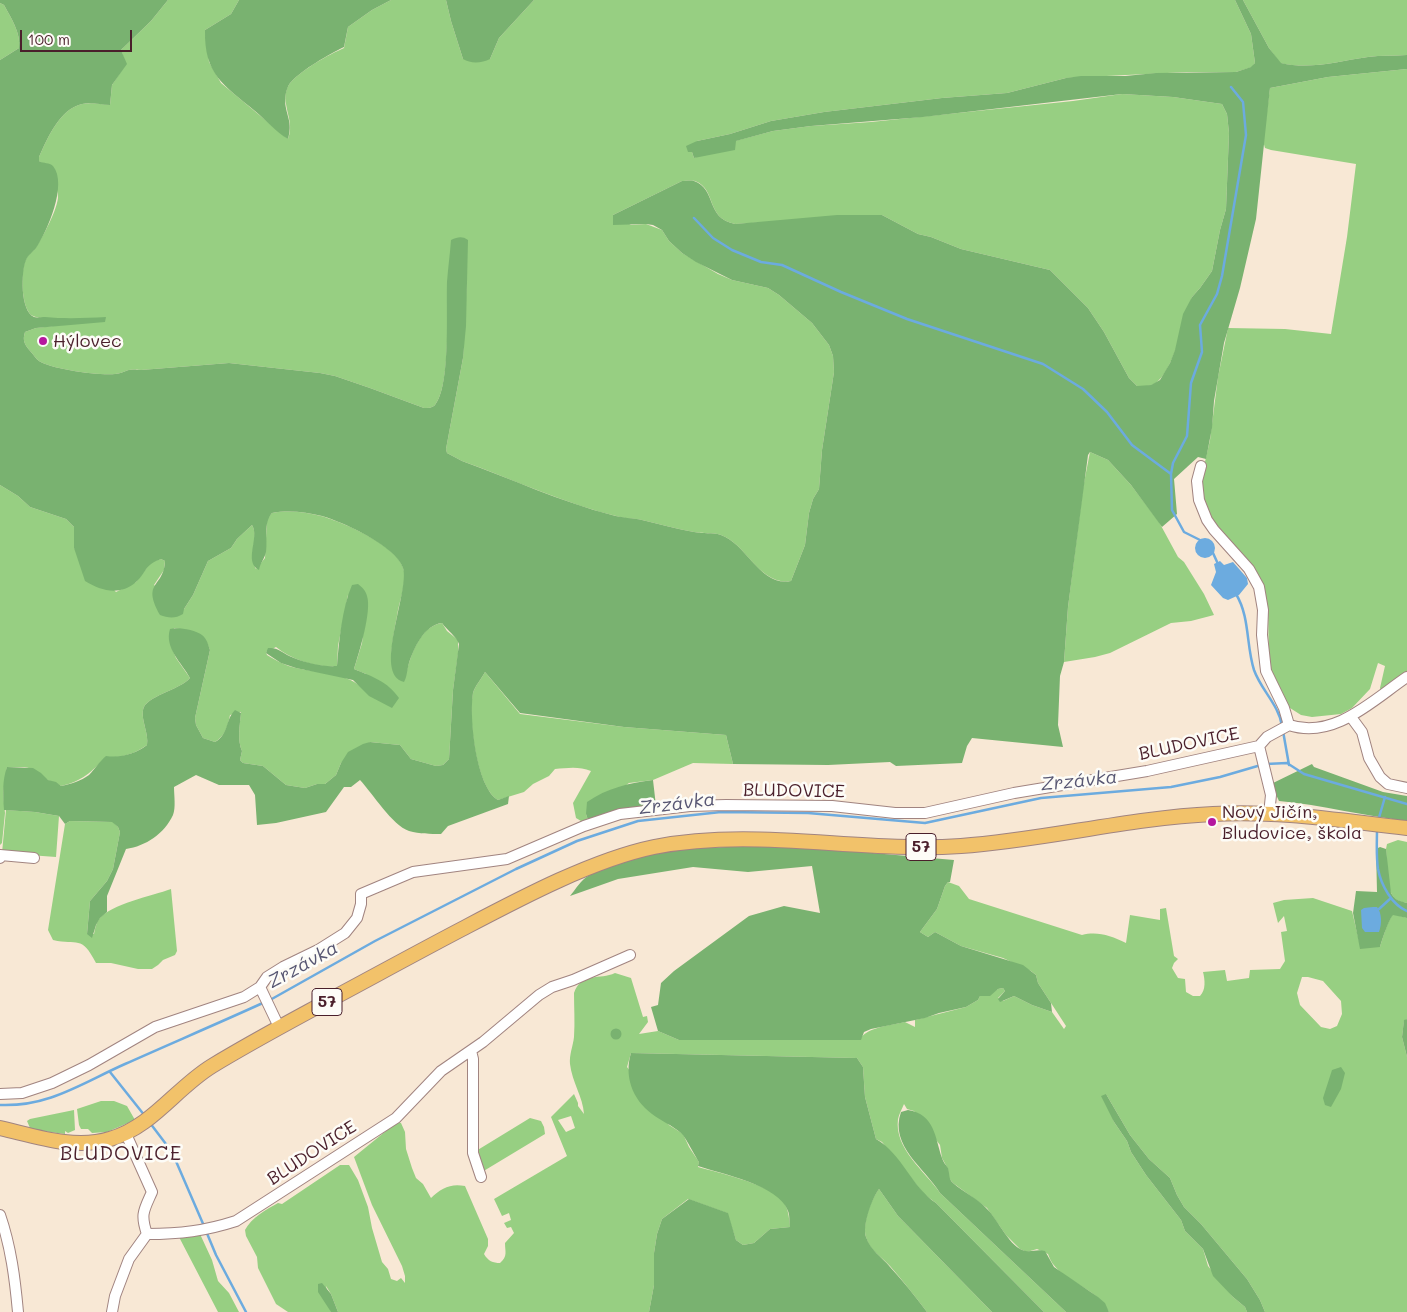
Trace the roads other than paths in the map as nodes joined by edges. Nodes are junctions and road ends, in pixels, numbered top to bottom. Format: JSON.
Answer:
{"nodes":[{"id":1,"x":1201,"y":466,"type":"dead end"},
{"id":2,"x":1407,"y":677,"type":"edge"},
{"id":3,"x":1351,"y":717,"type":"junction"},
{"id":4,"x":1289,"y":725,"type":"junction"},
{"id":5,"x":1260,"y":749,"type":"junction"},
{"id":6,"x":1407,"y":788,"type":"edge"},
{"id":7,"x":1269,"y":814,"type":"junction"},
{"id":8,"x":1407,"y":828,"type":"edge"},
{"id":9,"x":0,"y":858,"type":"edge"},
{"id":10,"x":34,"y":858,"type":"dead end"},
{"id":11,"x":630,"y":955,"type":"dead end"},
{"id":12,"x":261,"y":990,"type":"junction"},
{"id":13,"x":279,"y":1027,"type":"junction"},
{"id":14,"x":471,"y":1051,"type":"junction"},
{"id":15,"x":0,"y":1094,"type":"edge"},
{"id":16,"x":0,"y":1128,"type":"edge"},
{"id":17,"x":126,"y":1134,"type":"junction"},
{"id":18,"x":481,"y":1177,"type":"dead end"},
{"id":19,"x":0,"y":1215,"type":"edge"},
{"id":20,"x":147,"y":1234,"type":"junction"},
{"id":21,"x":18,"y":1312,"type":"edge"},
{"id":22,"x":112,"y":1312,"type":"edge"}],
"edges":[{"from":1,"to":4,"type":"street"},
{"from":2,"to":3,"type":"street"},
{"from":3,"to":4,"type":"street"},
{"from":3,"to":6,"type":"street"},
{"from":4,"to":5,"type":"street","name":"BLUDOVICE"},
{"from":5,"to":7,"type":"street","name":"BLUDOVICE"},
{"from":5,"to":12,"type":"street","name":"BLUDOVICE"},
{"from":7,"to":8,"type":"main road","number":"57"},
{"from":7,"to":13,"type":"main road","number":"57"},
{"from":9,"to":10,"type":"street"},
{"from":11,"to":14,"type":"street","name":"BLUDOVICE"},
{"from":12,"to":13,"type":"street"},
{"from":12,"to":15,"type":"street","name":"BLUDOVICE"},
{"from":13,"to":17,"type":"main road","number":"57"},
{"from":14,"to":18,"type":"street"},
{"from":14,"to":20,"type":"street","name":"BLUDOVICE"},
{"from":16,"to":17,"type":"main road","number":"57"},
{"from":17,"to":20,"type":"street"},
{"from":19,"to":21,"type":"street"},
{"from":20,"to":22,"type":"street"}]}
